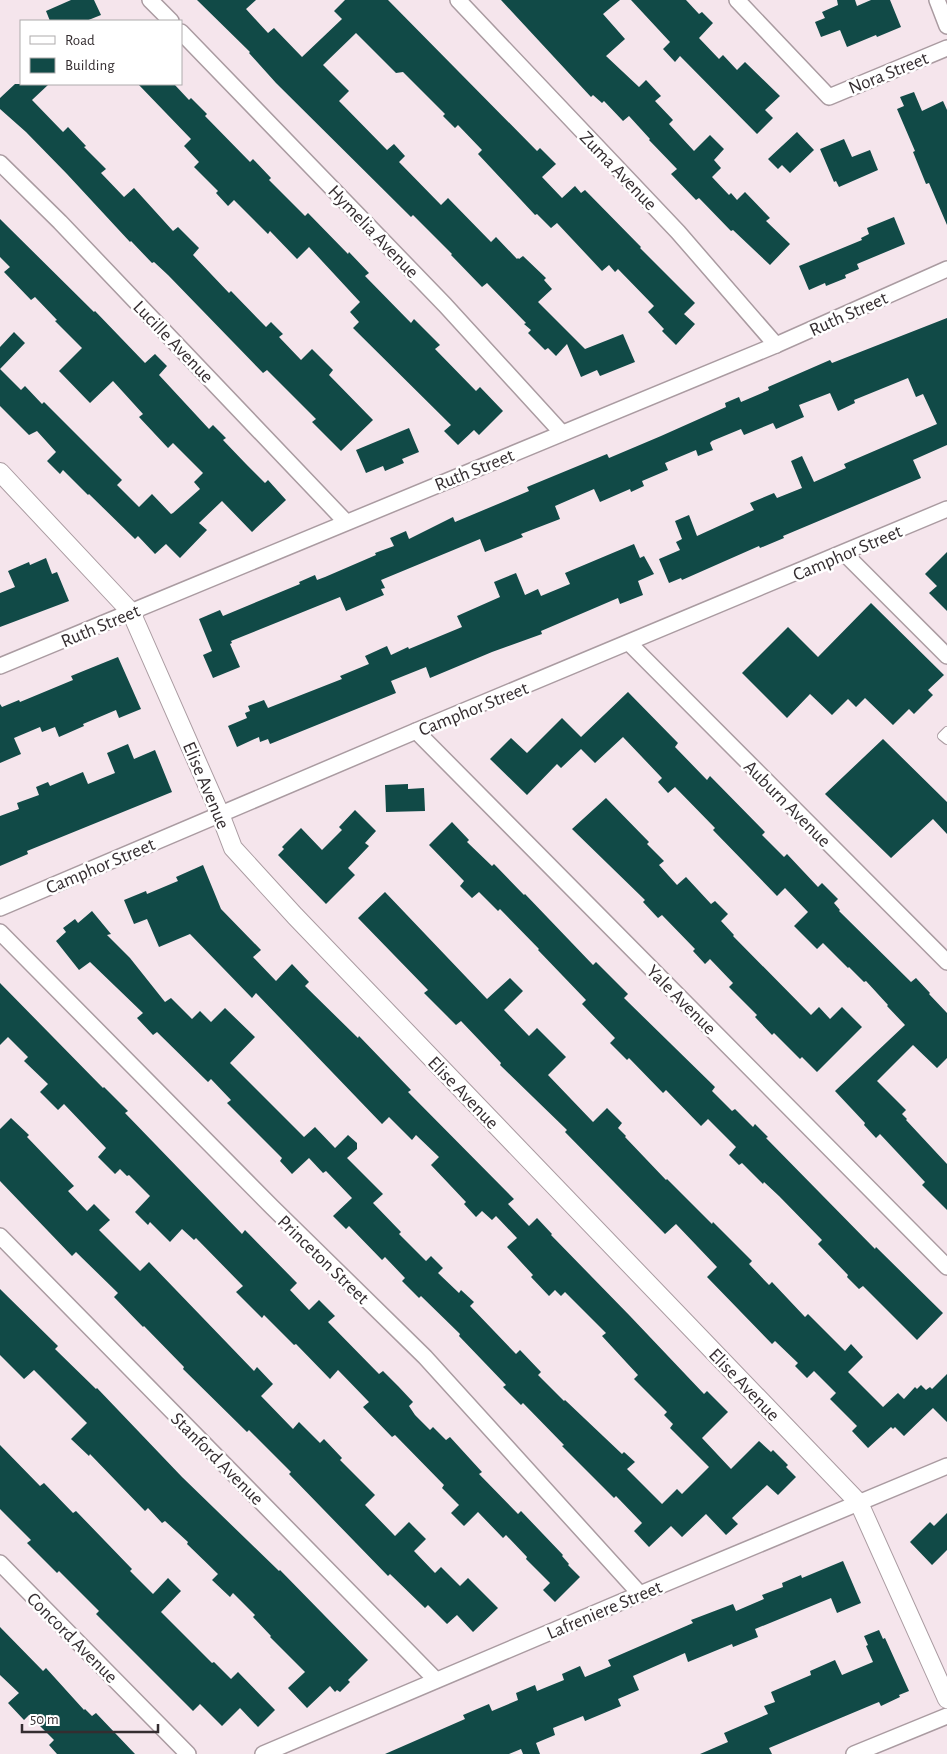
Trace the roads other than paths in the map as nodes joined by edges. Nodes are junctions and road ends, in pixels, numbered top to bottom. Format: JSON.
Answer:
{"nodes":[{"id":1,"x":150,"y":0,"type":"edge"},
{"id":2,"x":458,"y":0,"type":"edge"},
{"id":3,"x":737,"y":0,"type":"edge"},
{"id":4,"x":936,"y":0,"type":"edge"},
{"id":5,"x":170,"y":20,"type":"edge"},
{"id":6,"x":947,"y":26,"type":"edge"},
{"id":7,"x":182,"y":33,"type":"edge"},
{"id":8,"x":947,"y":48,"type":"edge"},
{"id":9,"x":0,"y":163,"type":"edge"},
{"id":10,"x":947,"y":270,"type":"edge"},
{"id":11,"x":776,"y":345,"type":"junction"},
{"id":12,"x":562,"y":433,"type":"junction"},
{"id":13,"x":0,"y":472,"type":"edge"},
{"id":14,"x":947,"y":509,"type":"edge"},
{"id":15,"x":346,"y":522,"type":"junction"},
{"id":16,"x":844,"y":553,"type":"junction"},
{"id":17,"x":131,"y":612,"type":"junction"},
{"id":18,"x":629,"y":644,"type":"junction"},
{"id":19,"x":947,"y":656,"type":"edge"},
{"id":20,"x":0,"y":666,"type":"edge"},
{"id":21,"x":416,"y":731,"type":"junction"},
{"id":22,"x":947,"y":731,"type":"edge"},
{"id":23,"x":947,"y":740,"type":"edge"},
{"id":24,"x":220,"y":814,"type":"junction"},
{"id":25,"x":0,"y":908,"type":"edge"},
{"id":26,"x":0,"y":932,"type":"edge"},
{"id":27,"x":947,"y":962,"type":"edge"},
{"id":28,"x":0,"y":1236,"type":"edge"},
{"id":29,"x":947,"y":1267,"type":"edge"},
{"id":30,"x":947,"y":1466,"type":"edge"},
{"id":31,"x":859,"y":1503,"type":"junction"},
{"id":32,"x":0,"y":1563,"type":"edge"},
{"id":33,"x":640,"y":1594,"type":"junction"},
{"id":34,"x":436,"y":1680,"type":"junction"},
{"id":35,"x":947,"y":1699,"type":"edge"},
{"id":36,"x":947,"y":1716,"type":"edge"},
{"id":37,"x":188,"y":1754,"type":"edge"},
{"id":38,"x":263,"y":1754,"type":"edge"},
{"id":39,"x":854,"y":1754,"type":"edge"}],
"edges":[{"from":1,"to":5,"type":"street"},
{"from":2,"to":11,"type":"street","name":"Zuma Avenue"},
{"from":3,"to":8,"type":"street","name":"Nora Street"},
{"from":4,"to":6,"type":"street"},
{"from":7,"to":12,"type":"street","name":"Hymelia Avenue"},
{"from":9,"to":15,"type":"street","name":"Lucille Avenue"},
{"from":10,"to":11,"type":"street","name":"Ruth Street"},
{"from":11,"to":12,"type":"street","name":"Ruth Street"},
{"from":12,"to":15,"type":"street","name":"Ruth Street"},
{"from":13,"to":17,"type":"street","name":"Elise Avenue"},
{"from":14,"to":16,"type":"street","name":"Camphor Street"},
{"from":15,"to":17,"type":"street","name":"Ruth Street"},
{"from":16,"to":18,"type":"street","name":"Camphor Street"},
{"from":16,"to":19,"type":"street"},
{"from":17,"to":20,"type":"street","name":"Ruth Street"},
{"from":17,"to":24,"type":"street","name":"Elise Avenue"},
{"from":18,"to":21,"type":"street","name":"Camphor Street"},
{"from":18,"to":27,"type":"street","name":"Auburn Avenue"},
{"from":21,"to":24,"type":"street","name":"Camphor Street"},
{"from":21,"to":29,"type":"street","name":"Yale Avenue"},
{"from":22,"to":23,"type":"lane"},
{"from":24,"to":25,"type":"street","name":"Camphor Street"},
{"from":24,"to":31,"type":"street","name":"Elise Avenue"},
{"from":26,"to":33,"type":"street","name":"Princeton Street"},
{"from":28,"to":34,"type":"street","name":"Stanford Avenue"},
{"from":30,"to":31,"type":"street","name":"Lafreniere Street"},
{"from":31,"to":33,"type":"street","name":"Lafreniere Street"},
{"from":31,"to":35,"type":"street","name":"Elise Avenue"},
{"from":32,"to":37,"type":"street","name":"Concord Avenue"},
{"from":33,"to":34,"type":"street","name":"Lafreniere Street"},
{"from":34,"to":38,"type":"street","name":"Lafreniere Street"},
{"from":36,"to":39,"type":"street"}]}
